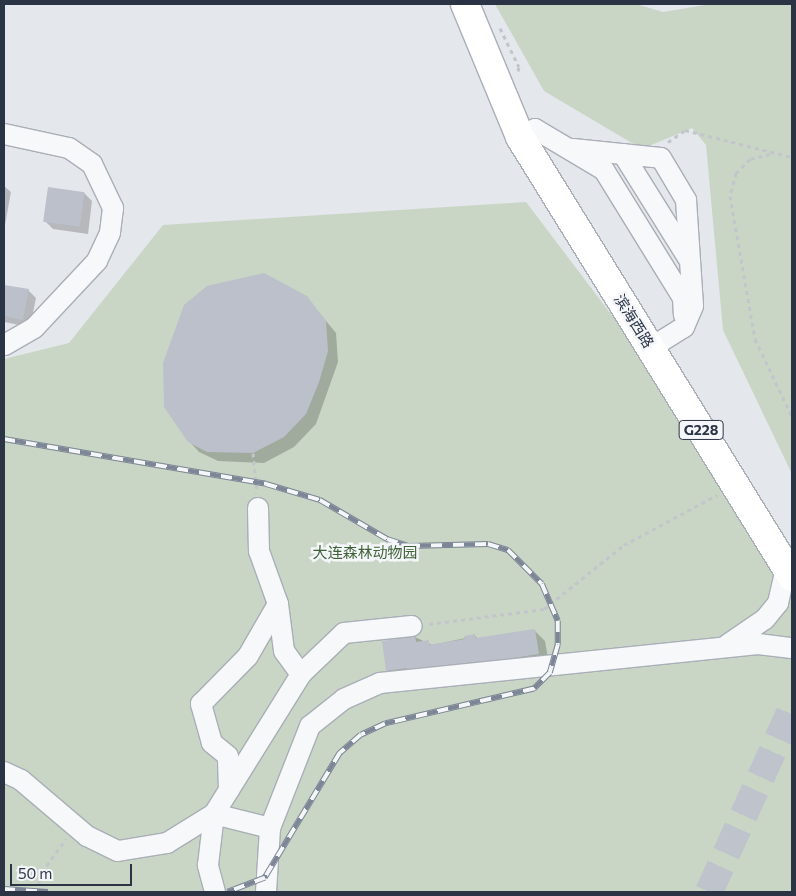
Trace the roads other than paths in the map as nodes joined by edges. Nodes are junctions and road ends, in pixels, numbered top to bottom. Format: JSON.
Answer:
{"nodes":[{"id":1,"x":465,"y":4,"type":"edge"},
{"id":2,"x":527,"y":133,"type":"junction"},
{"id":3,"x":4,"y":134,"type":"edge"},
{"id":4,"x":573,"y":150,"type":"junction"},
{"id":5,"x":615,"y":153,"type":"junction"},
{"id":6,"x":690,"y":263,"type":"junction"},
{"id":7,"x":693,"y":306,"type":"junction"},
{"id":8,"x":667,"y":338,"type":"junction"},
{"id":9,"x":4,"y":345,"type":"edge"},
{"id":10,"x":258,"y":508,"type":"road end"},
{"id":11,"x":790,"y":562,"type":"edge"},
{"id":12,"x":278,"y":604,"type":"junction"},
{"id":13,"x":412,"y":626,"type":"road end"},
{"id":14,"x":721,"y":648,"type":"junction"},
{"id":15,"x":792,"y":648,"type":"edge"},
{"id":16,"x":301,"y":674,"type":"junction"},
{"id":17,"x":4,"y":772,"type":"edge"},
{"id":18,"x":229,"y":790,"type":"junction"},
{"id":19,"x":214,"y":814,"type":"junction"},
{"id":20,"x":270,"y":828,"type":"junction"},
{"id":21,"x":215,"y":892,"type":"edge"},
{"id":22,"x":266,"y":892,"type":"edge"}],
"edges":[{"from":1,"to":2,"type":"highway","name":"滨海西路","number":"G228"},
{"from":2,"to":4,"type":"street"},
{"from":2,"to":8,"type":"highway","name":"滨海西路","number":"G228"},
{"from":3,"to":9,"type":"street"},
{"from":4,"to":5,"type":"street"},
{"from":4,"to":8,"type":"street"},
{"from":5,"to":6,"type":"street"},
{"from":5,"to":6,"type":"street"},
{"from":5,"to":7,"type":"street"},
{"from":6,"to":7,"type":"street"},
{"from":7,"to":8,"type":"street"},
{"from":8,"to":11,"type":"highway","name":"滨海西路","number":"G228"},
{"from":8,"to":11,"type":"highway","name":"滨海西路","number":"G228"},
{"from":10,"to":12,"type":"street"},
{"from":11,"to":14,"type":"street"},
{"from":12,"to":16,"type":"street"},
{"from":12,"to":18,"type":"street"},
{"from":13,"to":16,"type":"street"},
{"from":14,"to":15,"type":"street"},
{"from":14,"to":20,"type":"street"},
{"from":16,"to":18,"type":"street"},
{"from":17,"to":19,"type":"street"},
{"from":18,"to":19,"type":"street"},
{"from":19,"to":20,"type":"street"},
{"from":19,"to":21,"type":"street"},
{"from":20,"to":22,"type":"street"}]}
